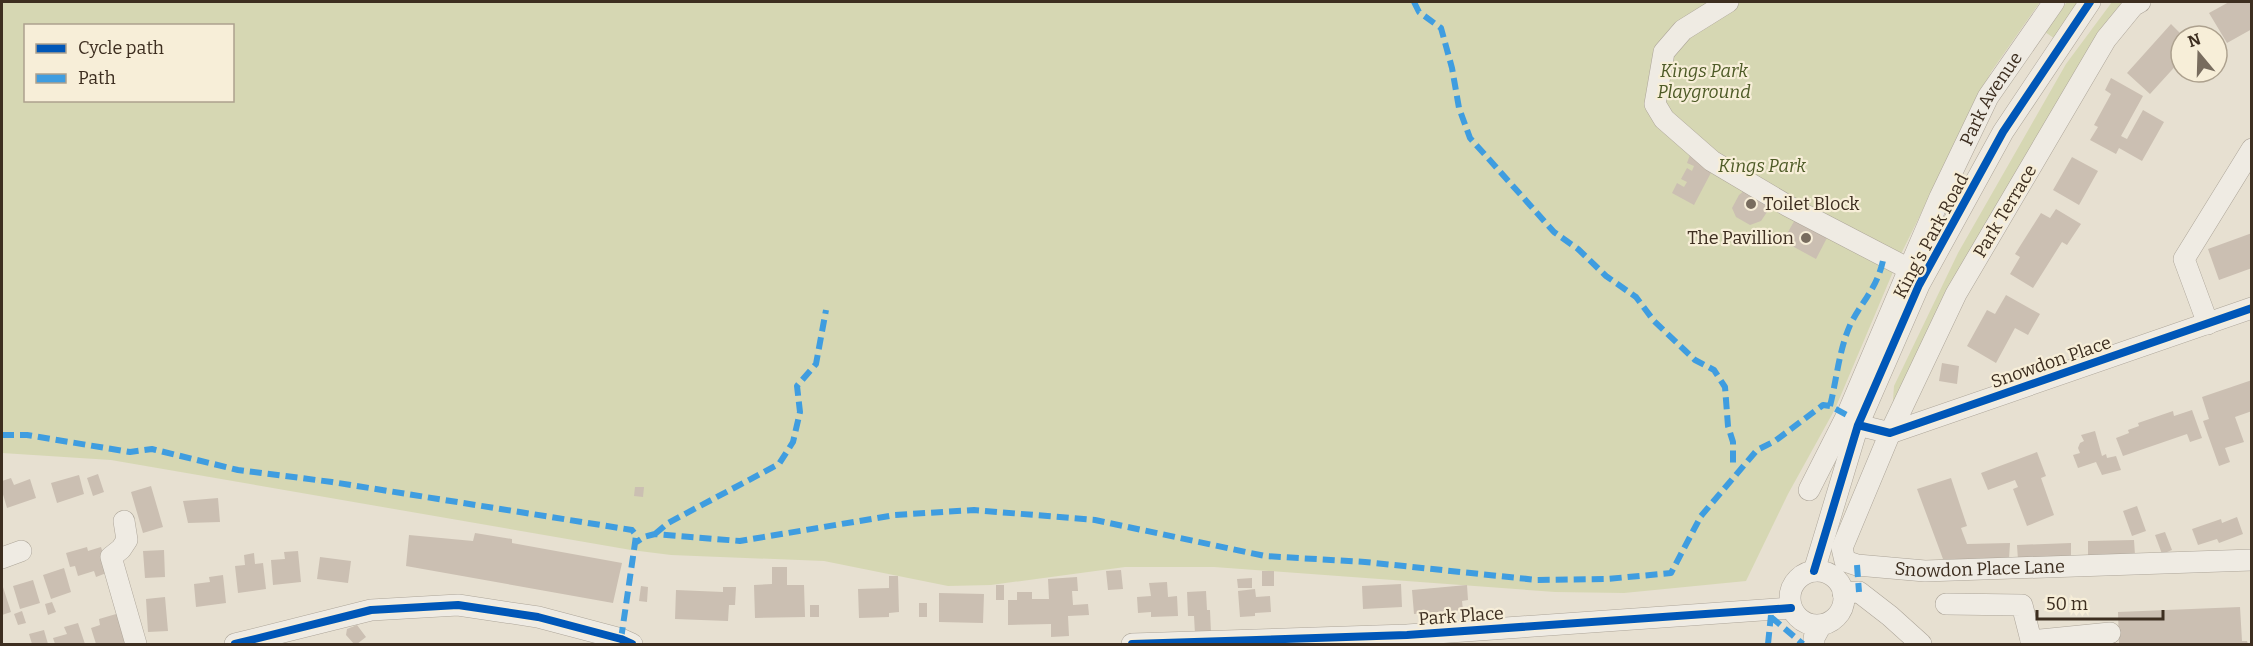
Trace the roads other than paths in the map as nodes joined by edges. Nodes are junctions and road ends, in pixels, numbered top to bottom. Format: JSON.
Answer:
{"nodes":[{"id":1,"x":1728,"y":2,"type":"edge"},
{"id":2,"x":2054,"y":2,"type":"edge"},
{"id":3,"x":2090,"y":2,"type":"edge"},
{"id":4,"x":2140,"y":2,"type":"edge"},
{"id":5,"x":2252,"y":149,"type":"edge"},
{"id":6,"x":1917,"y":272,"type":"junction"},
{"id":7,"x":2252,"y":308,"type":"edge"},
{"id":8,"x":2208,"y":324,"type":"junction"},
{"id":9,"x":1858,"y":425,"type":"junction"},
{"id":10,"x":1890,"y":433,"type":"junction"},
{"id":11,"x":1809,"y":490,"type":"dead end"},
{"id":12,"x":124,"y":521,"type":"dead end"},
{"id":13,"x":2252,"y":560,"type":"edge"},
{"id":14,"x":1814,"y":571,"type":"junction"},
{"id":15,"x":1843,"y":592,"type":"junction"},
{"id":16,"x":1946,"y":604,"type":"dead end"},
{"id":17,"x":1791,"y":608,"type":"junction"},
{"id":18,"x":2110,"y":633,"type":"dead end"},
{"id":19,"x":1817,"y":635,"type":"edge"},
{"id":20,"x":2031,"y":643,"type":"edge"},
{"id":21,"x":136,"y":645,"type":"edge"},
{"id":22,"x":235,"y":645,"type":"edge"},
{"id":23,"x":632,"y":645,"type":"edge"},
{"id":24,"x":1132,"y":645,"type":"edge"},
{"id":25,"x":1921,"y":645,"type":"edge"}],
"edges":[{"from":1,"to":6,"type":"street"},
{"from":2,"to":6,"type":"street","name":"Park Avenue"},
{"from":3,"to":6,"type":"street","name":"King's Park Road"},
{"from":4,"to":10,"type":"street","name":"Park Terrace"},
{"from":5,"to":8,"type":"street"},
{"from":6,"to":9,"type":"street","name":"King's Park Road"},
{"from":6,"to":11,"type":"street","name":"Park Avenue"},
{"from":7,"to":8,"type":"street","name":"Snowdon Place"},
{"from":8,"to":10,"type":"street","name":"Snowdon Place"},
{"from":9,"to":10,"type":"street"},
{"from":9,"to":14,"type":"street","name":"King's Park Road"},
{"from":10,"to":13,"type":"street","name":"Snowdon Place Lane"},
{"from":12,"to":21,"type":"street"},
{"from":14,"to":15,"type":"street"},
{"from":14,"to":17,"type":"street"},
{"from":15,"to":19,"type":"street"},
{"from":15,"to":25,"type":"street"},
{"from":16,"to":20,"type":"street"},
{"from":17,"to":19,"type":"street"},
{"from":17,"to":24,"type":"street","name":"Park Place"},
{"from":18,"to":20,"type":"street"},
{"from":22,"to":23,"type":"street"}]}
